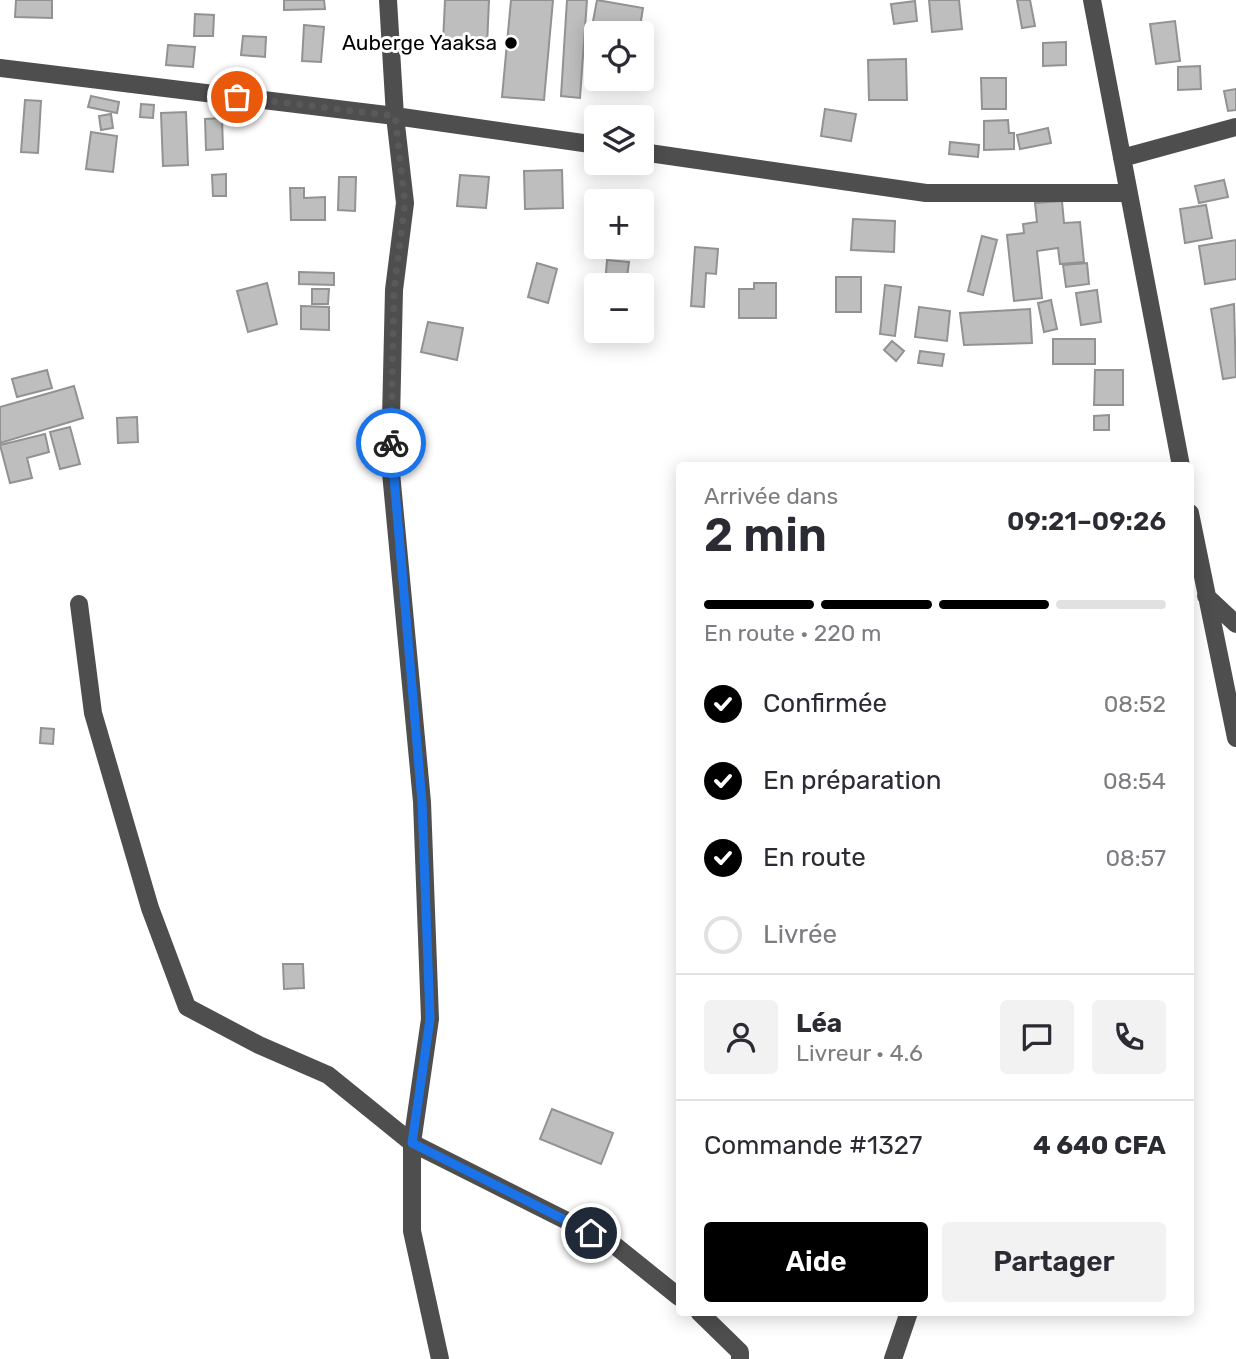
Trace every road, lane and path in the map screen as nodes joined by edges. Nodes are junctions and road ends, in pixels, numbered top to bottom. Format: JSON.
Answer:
{"nodes":[{"id":1,"x":388,"y":0,"type":"edge"},
{"id":2,"x":1092,"y":0,"type":"edge"},
{"id":3,"x":0,"y":68,"type":"edge"},
{"id":4,"x":395,"y":116,"type":"junction"},
{"id":5,"x":1236,"y":127,"type":"edge"},
{"id":6,"x":584,"y":143,"type":"edge"},
{"id":7,"x":654,"y":154,"type":"edge"},
{"id":8,"x":1122,"y":158,"type":"junction"},
{"id":9,"x":1128,"y":193,"type":"junction"},
{"id":10,"x":1180,"y":462,"type":"edge"},
{"id":11,"x":1194,"y":534,"type":"edge"},
{"id":12,"x":1206,"y":596,"type":"junction"},
{"id":13,"x":79,"y":604,"type":"dead end"},
{"id":14,"x":1236,"y":624,"type":"edge"},
{"id":15,"x":1236,"y":738,"type":"edge"},
{"id":16,"x":412,"y":1143,"type":"junction"},
{"id":17,"x":676,"y":1295,"type":"edge"},
{"id":18,"x":703,"y":1316,"type":"edge"},
{"id":19,"x":908,"y":1316,"type":"edge"},
{"id":20,"x":440,"y":1359,"type":"edge"},
{"id":21,"x":740,"y":1359,"type":"edge"},
{"id":22,"x":893,"y":1359,"type":"edge"}],
"edges":[{"from":1,"to":4,"type":"street"},
{"from":2,"to":8,"type":"street"},
{"from":3,"to":4,"type":"street"},
{"from":4,"to":6,"type":"street"},
{"from":4,"to":16,"type":"street"},
{"from":5,"to":8,"type":"street"},
{"from":7,"to":9,"type":"street"},
{"from":8,"to":9,"type":"street"},
{"from":9,"to":10,"type":"street"},
{"from":11,"to":12,"type":"street"},
{"from":12,"to":14,"type":"street"},
{"from":12,"to":15,"type":"street"},
{"from":13,"to":16,"type":"street"},
{"from":16,"to":17,"type":"street"},
{"from":16,"to":20,"type":"street"},
{"from":18,"to":21,"type":"street"},
{"from":19,"to":22,"type":"street"}]}
